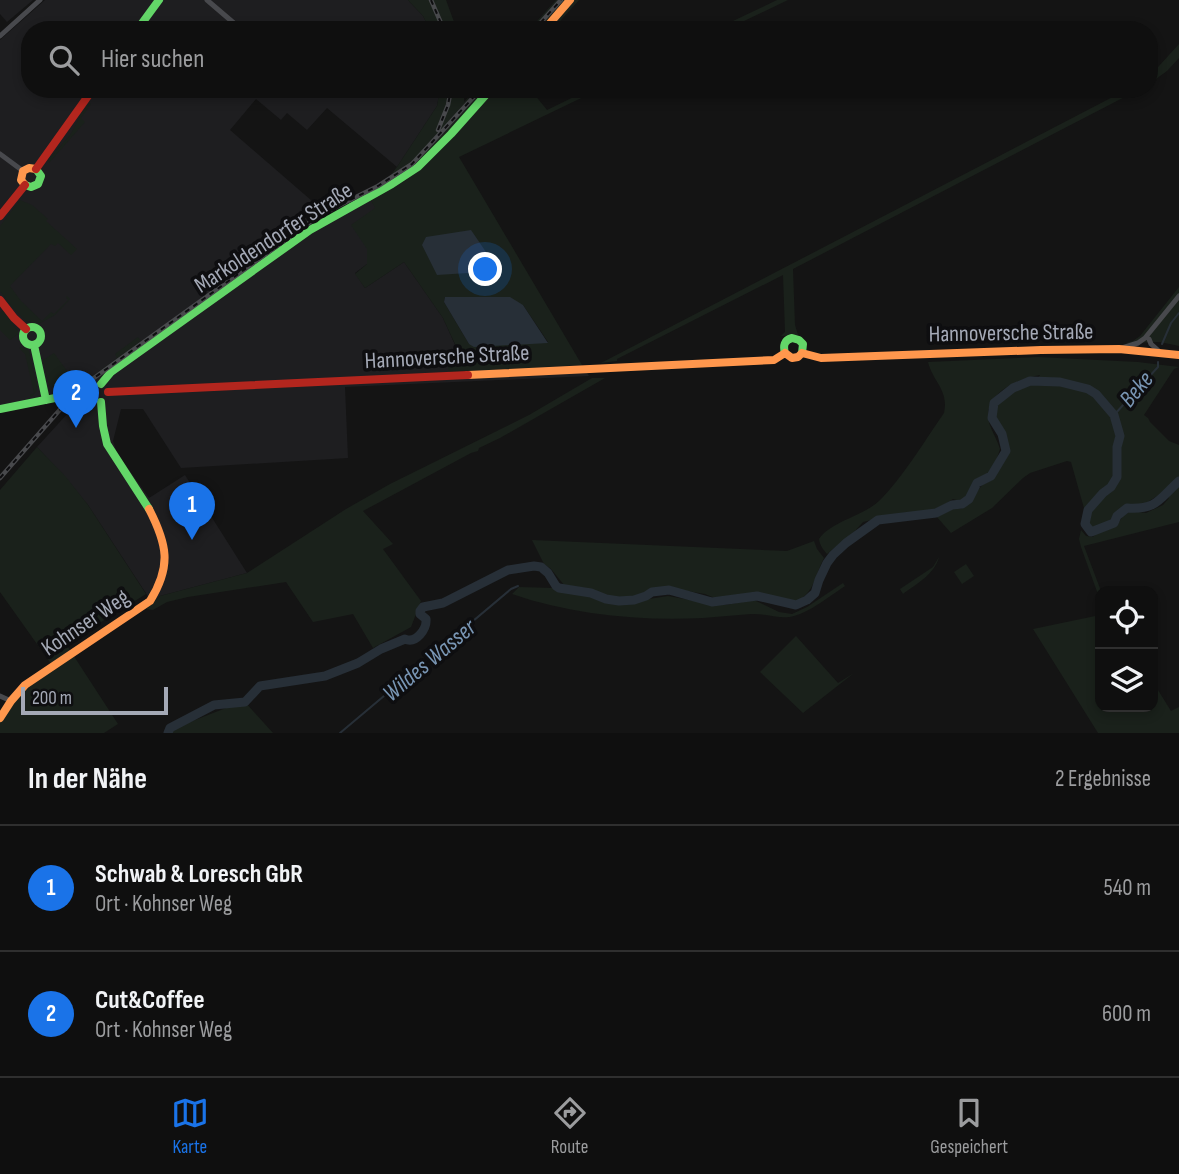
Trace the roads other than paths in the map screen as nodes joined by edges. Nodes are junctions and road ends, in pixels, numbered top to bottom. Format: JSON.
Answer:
{"nodes":[{"id":1,"x":40,"y":0,"type":"edge"},
{"id":2,"x":159,"y":0,"type":"edge"},
{"id":3,"x":207,"y":0,"type":"edge"},
{"id":4,"x":570,"y":0,"type":"edge"},
{"id":5,"x":144,"y":21,"type":"edge"},
{"id":6,"x":232,"y":21,"type":"edge"},
{"id":7,"x":552,"y":21,"type":"edge"},
{"id":8,"x":0,"y":36,"type":"edge"},
{"id":9,"x":87,"y":98,"type":"edge"},
{"id":10,"x":483,"y":98,"type":"edge"},
{"id":11,"x":0,"y":154,"type":"edge"},
{"id":12,"x":36,"y":169,"type":"junction"},
{"id":13,"x":23,"y":171,"type":"junction"},
{"id":14,"x":25,"y":185,"type":"junction"},
{"id":15,"x":0,"y":216,"type":"edge"},
{"id":16,"x":1179,"y":296,"type":"edge"},
{"id":17,"x":0,"y":300,"type":"edge"},
{"id":18,"x":26,"y":329,"type":"junction"},
{"id":19,"x":1147,"y":339,"type":"junction"},
{"id":20,"x":34,"y":345,"type":"junction"},
{"id":21,"x":1119,"y":349,"type":"junction"},
{"id":22,"x":1145,"y":351,"type":"junction"},
{"id":23,"x":1160,"y":352,"type":"junction"},
{"id":24,"x":785,"y":353,"type":"junction"},
{"id":25,"x":802,"y":353,"type":"junction"},
{"id":26,"x":1179,"y":355,"type":"edge"},
{"id":27,"x":101,"y":384,"type":"junction"},
{"id":28,"x":108,"y":392,"type":"junction"},
{"id":29,"x":90,"y":393,"type":"junction"},
{"id":30,"x":46,"y":400,"type":"junction"},
{"id":31,"x":100,"y":402,"type":"junction"},
{"id":32,"x":0,"y":410,"type":"edge"},
{"id":33,"x":0,"y":696,"type":"edge"},
{"id":34,"x":5,"y":704,"type":"edge"},
{"id":35,"x":0,"y":718,"type":"edge"}],
"edges":[{"from":1,"to":8,"type":"street"},
{"from":2,"to":5,"type":"main road"},
{"from":3,"to":6,"type":"street"},
{"from":4,"to":7,"type":"main road"},
{"from":9,"to":12,"type":"main road"},
{"from":10,"to":27,"type":"main road","name":"Markoldendorfer Straße"},
{"from":11,"to":13,"type":"street"},
{"from":12,"to":13,"type":"main road"},
{"from":12,"to":14,"type":"main road"},
{"from":13,"to":14,"type":"main road"},
{"from":14,"to":15,"type":"main road"},
{"from":16,"to":19,"type":"street"},
{"from":17,"to":18,"type":"main road"},
{"from":18,"to":20,"type":"main road"},
{"from":18,"to":20,"type":"main road"},
{"from":19,"to":21,"type":"street"},
{"from":19,"to":22,"type":"street"},
{"from":19,"to":23,"type":"street"},
{"from":20,"to":30,"type":"main road"},
{"from":21,"to":22,"type":"main road","name":"Hannoversche Straße"},
{"from":21,"to":25,"type":"main road","name":"Hannoversche Straße"},
{"from":22,"to":23,"type":"main road","name":"Hannoversche Straße"},
{"from":23,"to":26,"type":"main road","name":"Hannoversche Straße"},
{"from":24,"to":25,"type":"main road","name":"Hannoversche Straße"},
{"from":24,"to":25,"type":"main road","name":"Hannoversche Straße"},
{"from":24,"to":28,"type":"main road","name":"Hannoversche Straße"},
{"from":27,"to":28,"type":"main road"},
{"from":27,"to":29,"type":"main road"},
{"from":28,"to":31,"type":"main road"},
{"from":29,"to":30,"type":"main road"},
{"from":29,"to":31,"type":"main road"},
{"from":30,"to":32,"type":"main road"},
{"from":31,"to":34,"type":"main road","name":"Kohnser Weg"},
{"from":33,"to":34,"type":"street"},
{"from":34,"to":35,"type":"main road","name":"Kohnser Weg"}]}
